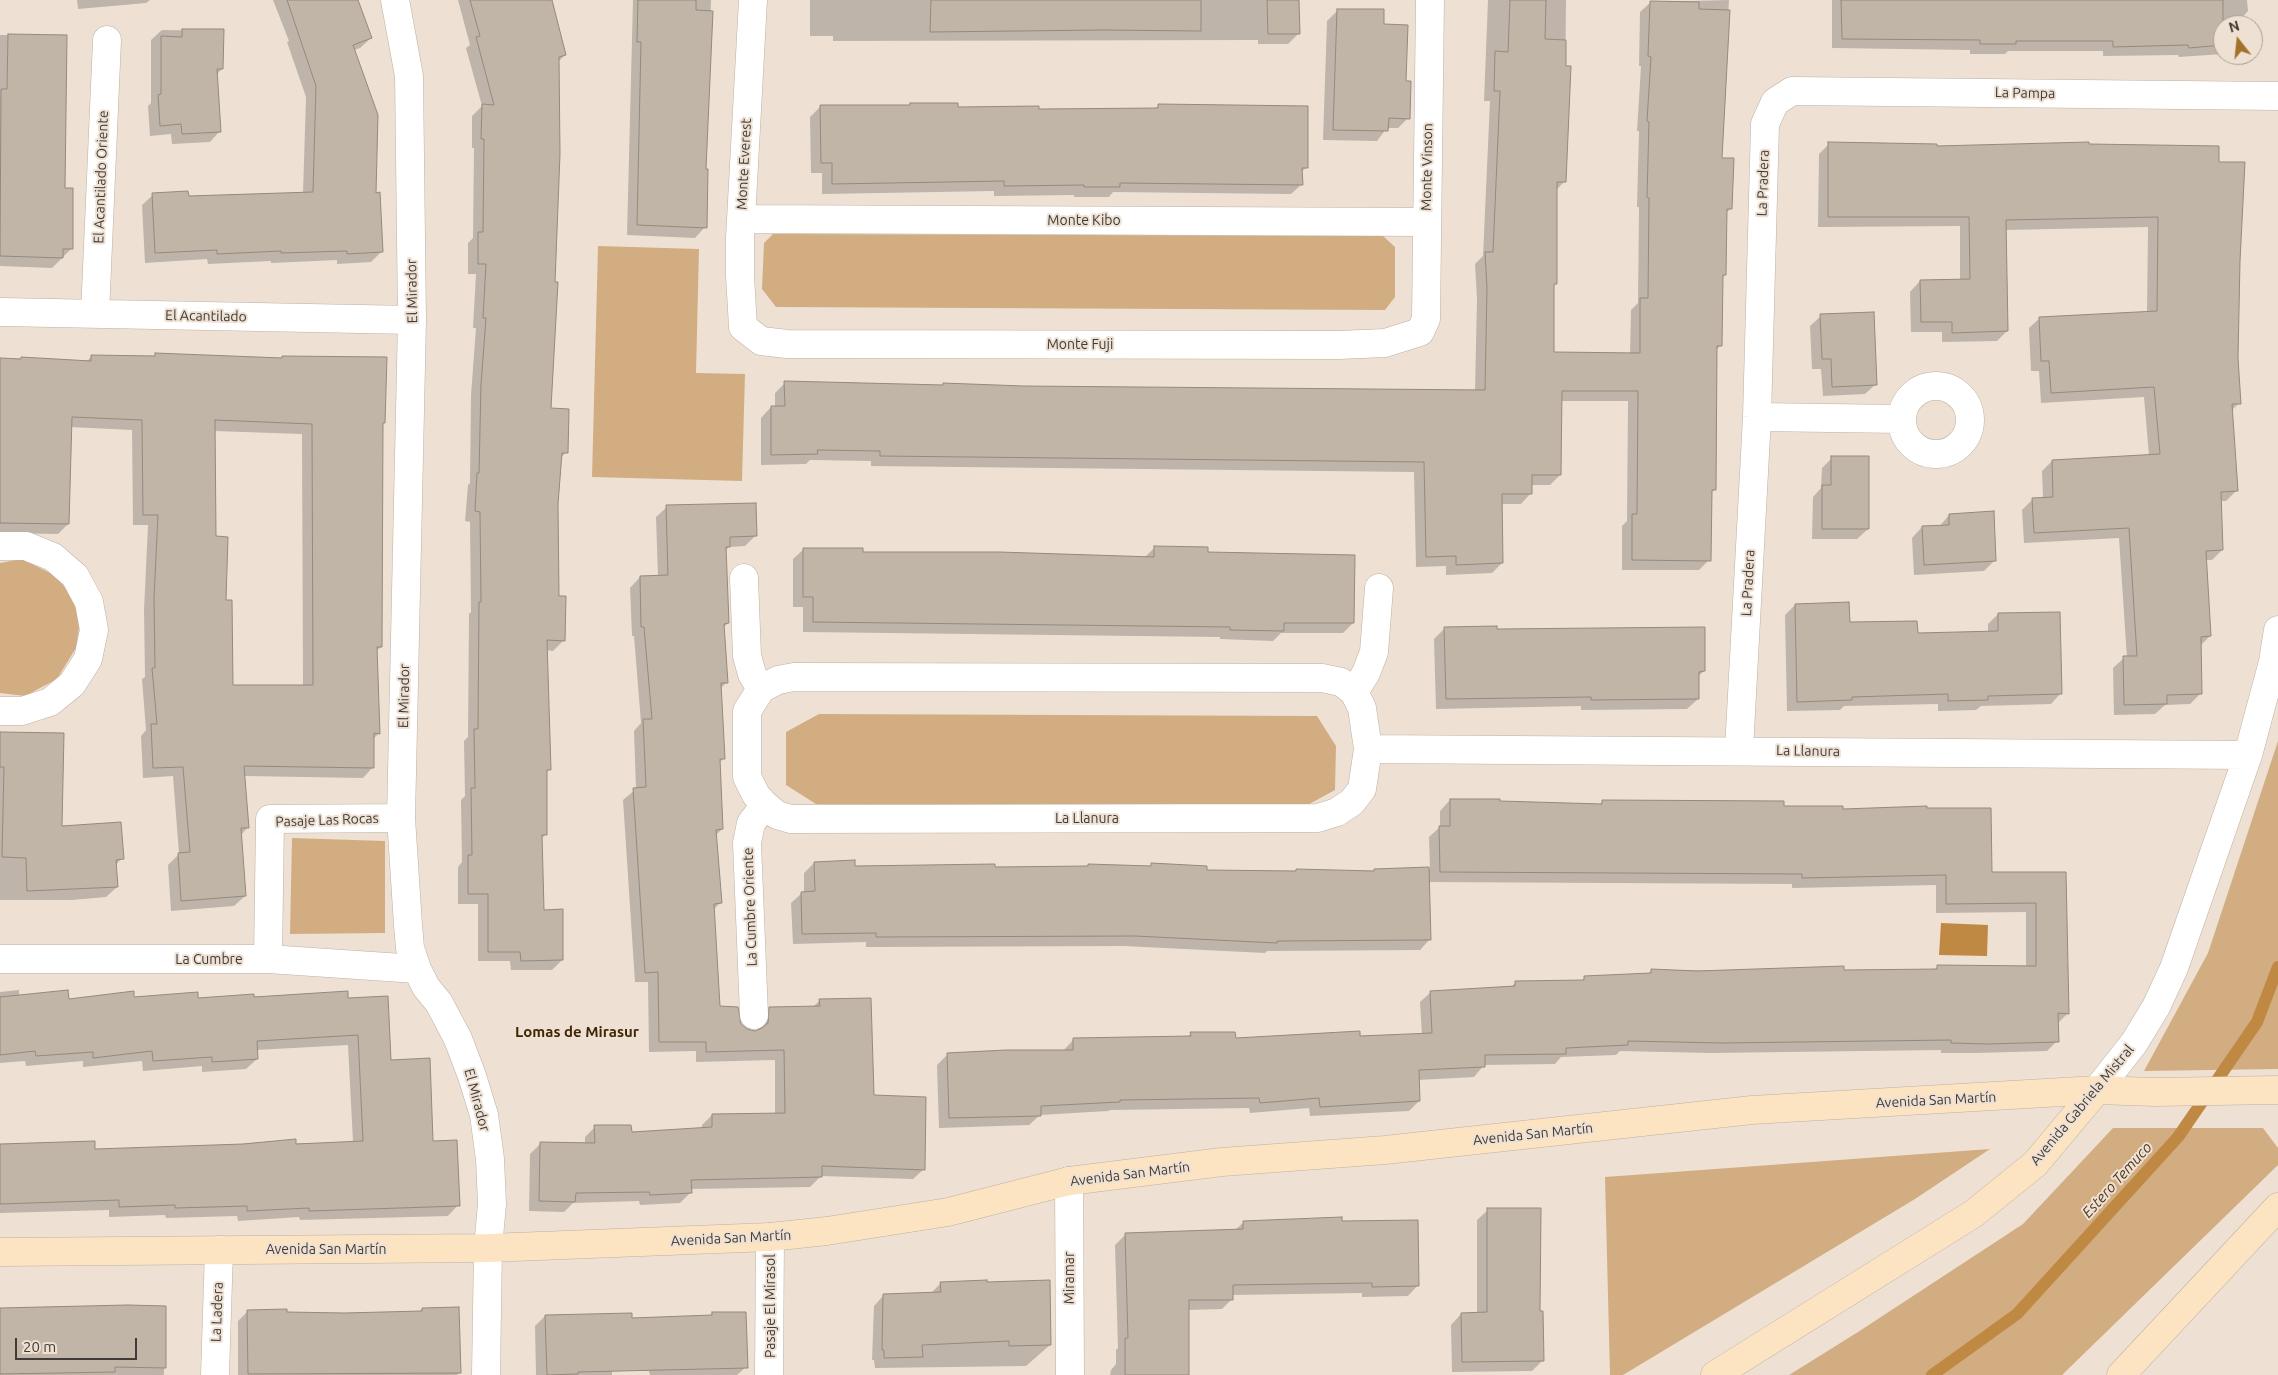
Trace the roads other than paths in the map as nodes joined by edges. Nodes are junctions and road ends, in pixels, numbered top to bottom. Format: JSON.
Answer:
{"nodes":[{"id":1,"x":395,"y":0,"type":"edge"},
{"id":2,"x":753,"y":0,"type":"edge"},
{"id":3,"x":1430,"y":0,"type":"edge"},
{"id":4,"x":107,"y":40,"type":"dead end"},
{"id":5,"x":2278,"y":96,"type":"edge"},
{"id":6,"x":1775,"y":102,"type":"joint"},
{"id":7,"x":742,"y":219,"type":"junction"},
{"id":8,"x":1426,"y":222,"type":"junction"},
{"id":9,"x":0,"y":312,"type":"edge"},
{"id":10,"x":95,"y":314,"type":"junction"},
{"id":11,"x":412,"y":320,"type":"junction"},
{"id":12,"x":743,"y":327,"type":"joint"},
{"id":13,"x":1420,"y":332,"type":"joint"},
{"id":14,"x":1757,"y":417,"type":"junction"},
{"id":15,"x":1901,"y":419,"type":"dead end"},
{"id":16,"x":0,"y":546,"type":"edge"},
{"id":17,"x":744,"y":578,"type":"dead end"},
{"id":18,"x":1379,"y":588,"type":"dead end"},
{"id":19,"x":2278,"y":630,"type":"edge"},
{"id":20,"x":762,"y":689,"type":"junction"},
{"id":21,"x":1354,"y":692,"type":"junction"},
{"id":22,"x":0,"y":711,"type":"edge"},
{"id":23,"x":1368,"y":749,"type":"junction"},
{"id":24,"x":1740,"y":750,"type":"junction"},
{"id":25,"x":2248,"y":755,"type":"junction"},
{"id":26,"x":765,"y":805,"type":"junction"},
{"id":27,"x":401,"y":818,"type":"junction"},
{"id":28,"x":0,"y":959,"type":"edge"},
{"id":29,"x":268,"y":959,"type":"junction"},
{"id":30,"x":417,"y":969,"type":"junction"},
{"id":31,"x":754,"y":1015,"type":"dead end"},
{"id":32,"x":2097,"y":1090,"type":"junction"},
{"id":33,"x":2273,"y":1095,"type":"edge"},
{"id":34,"x":1069,"y":1182,"type":"junction"},
{"id":35,"x":2278,"y":1207,"type":"edge"},
{"id":36,"x":770,"y":1237,"type":"junction"},
{"id":37,"x":488,"y":1248,"type":"junction"},
{"id":38,"x":219,"y":1250,"type":"junction"},
{"id":39,"x":0,"y":1252,"type":"edge"},
{"id":40,"x":215,"y":1375,"type":"edge"},
{"id":41,"x":486,"y":1375,"type":"edge"},
{"id":42,"x":769,"y":1375,"type":"edge"},
{"id":43,"x":1070,"y":1375,"type":"edge"},
{"id":44,"x":1714,"y":1375,"type":"edge"},
{"id":45,"x":2122,"y":1375,"type":"edge"}],
"edges":[{"from":1,"to":11,"type":"street","name":"El Mirador"},
{"from":2,"to":7,"type":"street","name":"Monte Everest"},
{"from":3,"to":8,"type":"street","name":"Monte Vinson"},
{"from":4,"to":10,"type":"street","name":"El Acantilado Oriente"},
{"from":5,"to":6,"type":"street","name":"La Pampa"},
{"from":6,"to":14,"type":"street","name":"La Pradera"},
{"from":7,"to":8,"type":"street","name":"Monte Kibo"},
{"from":7,"to":12,"type":"street","name":"Monte Everest"},
{"from":8,"to":13,"type":"street","name":"Monte Vinson"},
{"from":9,"to":10,"type":"street","name":"El Acantilado"},
{"from":10,"to":11,"type":"street","name":"El Acantilado"},
{"from":11,"to":27,"type":"street","name":"El Mirador"},
{"from":12,"to":13,"type":"street","name":"Monte Fuji"},
{"from":14,"to":15,"type":"street"},
{"from":14,"to":24,"type":"street","name":"La Pradera"},
{"from":16,"to":22,"type":"street"},
{"from":17,"to":20,"type":"street"},
{"from":18,"to":21,"type":"street"},
{"from":19,"to":25,"type":"street","name":"Avenida Gabriela Mistral"},
{"from":20,"to":21,"type":"street"},
{"from":20,"to":26,"type":"street"},
{"from":21,"to":23,"type":"street","name":"La Llanura"},
{"from":23,"to":24,"type":"street","name":"La Llanura"},
{"from":23,"to":26,"type":"street","name":"La Llanura"},
{"from":24,"to":25,"type":"street","name":"La Llanura"},
{"from":25,"to":32,"type":"street","name":"Avenida Gabriela Mistral"},
{"from":26,"to":31,"type":"street","name":"La Cumbre Oriente"},
{"from":27,"to":29,"type":"street","name":"Pasaje Las Rocas"},
{"from":27,"to":30,"type":"street","name":"El Mirador"},
{"from":28,"to":29,"type":"street","name":"La Cumbre"},
{"from":29,"to":30,"type":"street","name":"La Cumbre"},
{"from":30,"to":37,"type":"street","name":"El Mirador"},
{"from":32,"to":33,"type":"street","name":"Avenida San Martín"},
{"from":32,"to":34,"type":"street","name":"Avenida San Martín"},
{"from":32,"to":44,"type":"street","name":"Avenida Gabriela Mistral"},
{"from":34,"to":36,"type":"street","name":"Avenida San Martín"},
{"from":34,"to":43,"type":"street","name":"Miramar"},
{"from":35,"to":45,"type":"street"},
{"from":36,"to":37,"type":"street","name":"Avenida San Martín"},
{"from":36,"to":42,"type":"street","name":"Pasaje El Mirasol"},
{"from":37,"to":38,"type":"street","name":"Avenida San Martín"},
{"from":37,"to":41,"type":"street","name":"El Mirador"},
{"from":38,"to":39,"type":"street","name":"Avenida San Martín"},
{"from":38,"to":40,"type":"street","name":"La Ladera"}]}
